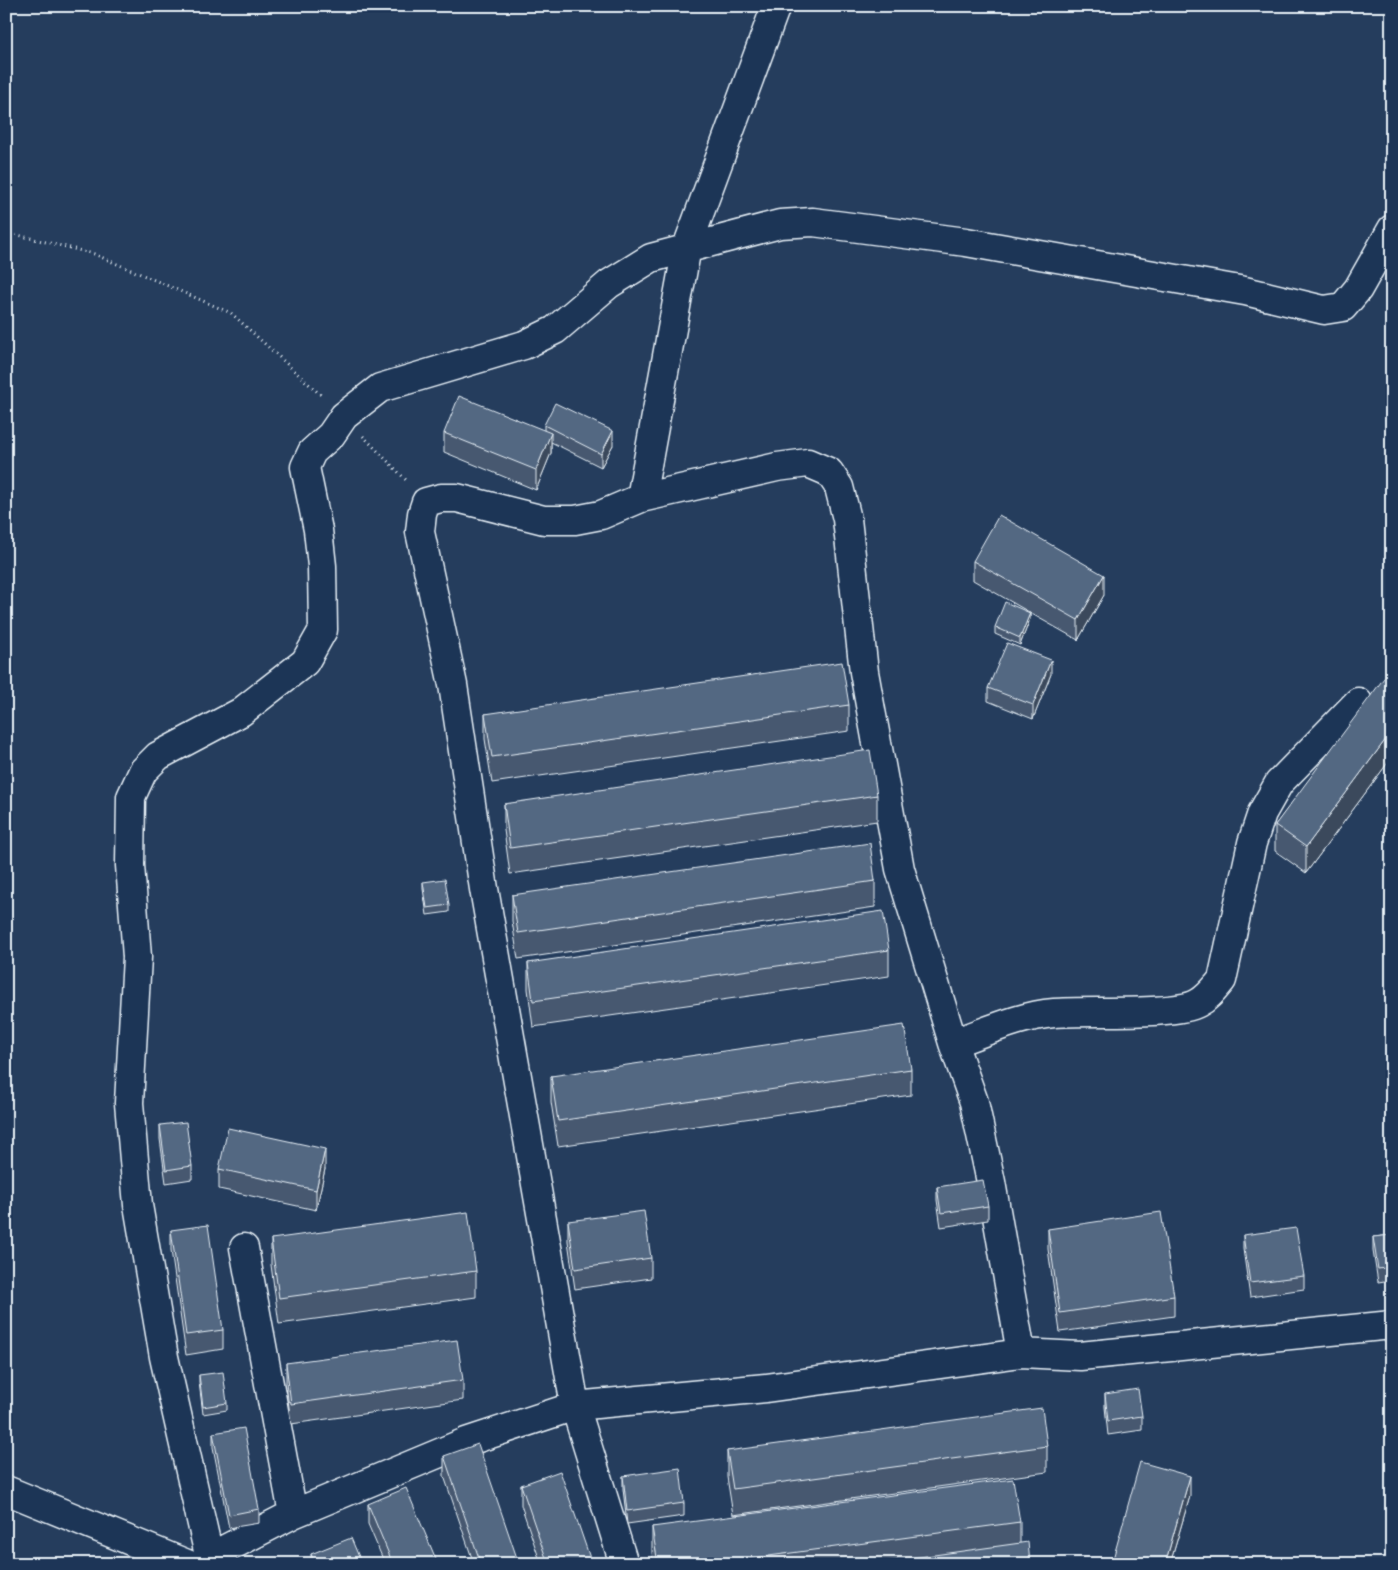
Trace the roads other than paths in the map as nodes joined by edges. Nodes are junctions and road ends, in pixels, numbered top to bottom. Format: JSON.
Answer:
{"nodes":[{"id":1,"x":776,"y":6,"type":"edge"},
{"id":2,"x":1392,"y":229,"type":"edge"},
{"id":3,"x":687,"y":247,"type":"junction"},
{"id":4,"x":641,"y":498,"type":"junction"},
{"id":5,"x":1358,"y":702,"type":"dead end"},
{"id":6,"x":953,"y":1044,"type":"junction"},
{"id":7,"x":244,"y":1248,"type":"dead end"},
{"id":8,"x":1392,"y":1325,"type":"edge"},
{"id":9,"x":1022,"y":1353,"type":"junction"},
{"id":10,"x":575,"y":1406,"type":"junction"},
{"id":11,"x":6,"y":1490,"type":"edge"},
{"id":12,"x":293,"y":1514,"type":"junction"},
{"id":13,"x":203,"y":1562,"type":"edge"},
{"id":14,"x":624,"y":1564,"type":"edge"}],
"edges":[{"from":1,"to":3,"type":"lane"},
{"from":2,"to":3,"type":"lane"},
{"from":3,"to":4,"type":"lane"},
{"from":3,"to":13,"type":"lane"},
{"from":4,"to":6,"type":"lane"},
{"from":4,"to":10,"type":"lane"},
{"from":5,"to":6,"type":"lane"},
{"from":6,"to":9,"type":"lane"},
{"from":7,"to":12,"type":"lane"},
{"from":8,"to":9,"type":"lane"},
{"from":9,"to":10,"type":"lane"},
{"from":10,"to":12,"type":"lane"},
{"from":10,"to":14,"type":"lane"},
{"from":11,"to":13,"type":"lane"},
{"from":12,"to":13,"type":"lane"}]}
